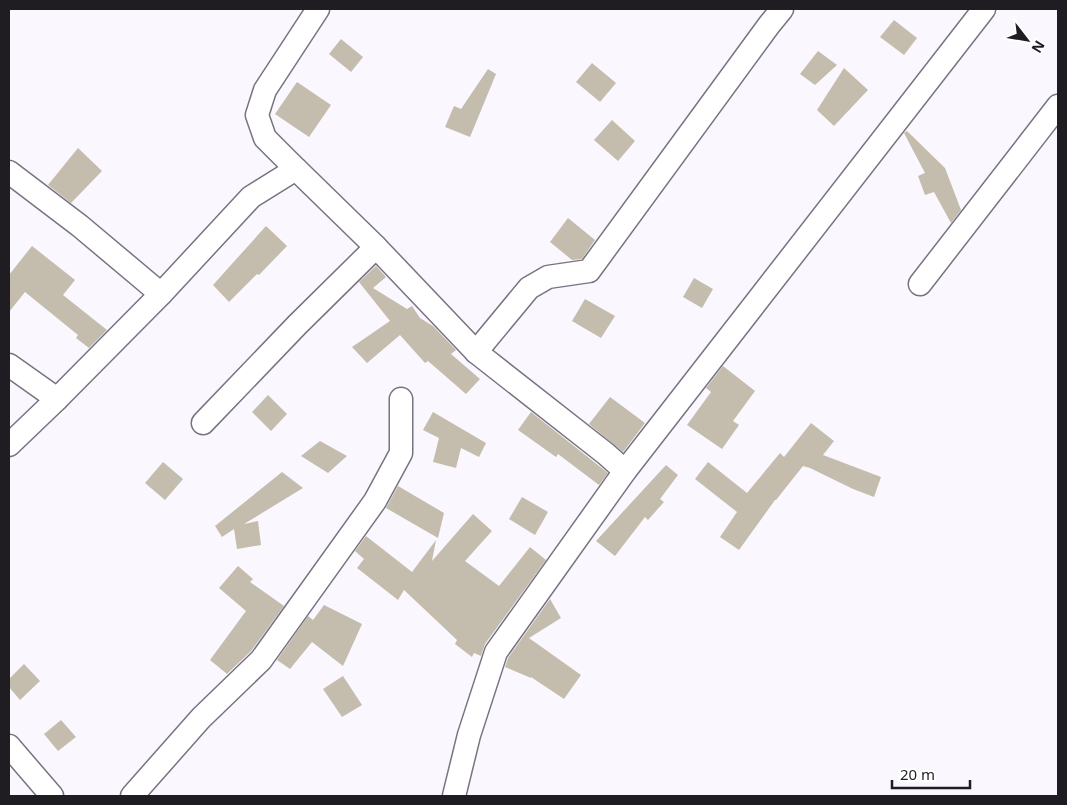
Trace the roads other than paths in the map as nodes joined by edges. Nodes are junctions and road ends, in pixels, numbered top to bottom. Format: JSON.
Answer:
{"nodes":[{"id":1,"x":318,"y":9,"type":"edge"},
{"id":2,"x":782,"y":9,"type":"edge"},
{"id":3,"x":984,"y":9,"type":"edge"},
{"id":4,"x":1058,"y":106,"type":"edge"},
{"id":5,"x":296,"y":169,"type":"junction"},
{"id":6,"x":9,"y":172,"type":"edge"},
{"id":7,"x":376,"y":247,"type":"junction"},
{"id":8,"x":920,"y":284,"type":"dead end"},
{"id":9,"x":161,"y":294,"type":"junction"},
{"id":10,"x":476,"y":352,"type":"junction"},
{"id":11,"x":9,"y":365,"type":"edge"},
{"id":12,"x":57,"y":399,"type":"junction"},
{"id":13,"x":401,"y":399,"type":"dead end"},
{"id":14,"x":203,"y":423,"type":"dead end"},
{"id":15,"x":9,"y":445,"type":"edge"},
{"id":16,"x":625,"y":471,"type":"junction"},
{"id":17,"x":9,"y":746,"type":"edge"},
{"id":18,"x":52,"y":796,"type":"edge"},
{"id":19,"x":132,"y":796,"type":"edge"},
{"id":20,"x":454,"y":796,"type":"edge"}],
"edges":[{"from":1,"to":5,"type":"street"},
{"from":2,"to":10,"type":"street"},
{"from":3,"to":16,"type":"street"},
{"from":4,"to":8,"type":"street"},
{"from":5,"to":7,"type":"street"},
{"from":5,"to":9,"type":"street"},
{"from":6,"to":9,"type":"street"},
{"from":7,"to":10,"type":"street"},
{"from":7,"to":14,"type":"street"},
{"from":9,"to":12,"type":"street"},
{"from":10,"to":16,"type":"street"},
{"from":11,"to":12,"type":"street"},
{"from":12,"to":15,"type":"street"},
{"from":13,"to":19,"type":"street"},
{"from":16,"to":20,"type":"street"},
{"from":17,"to":18,"type":"street"}]}
